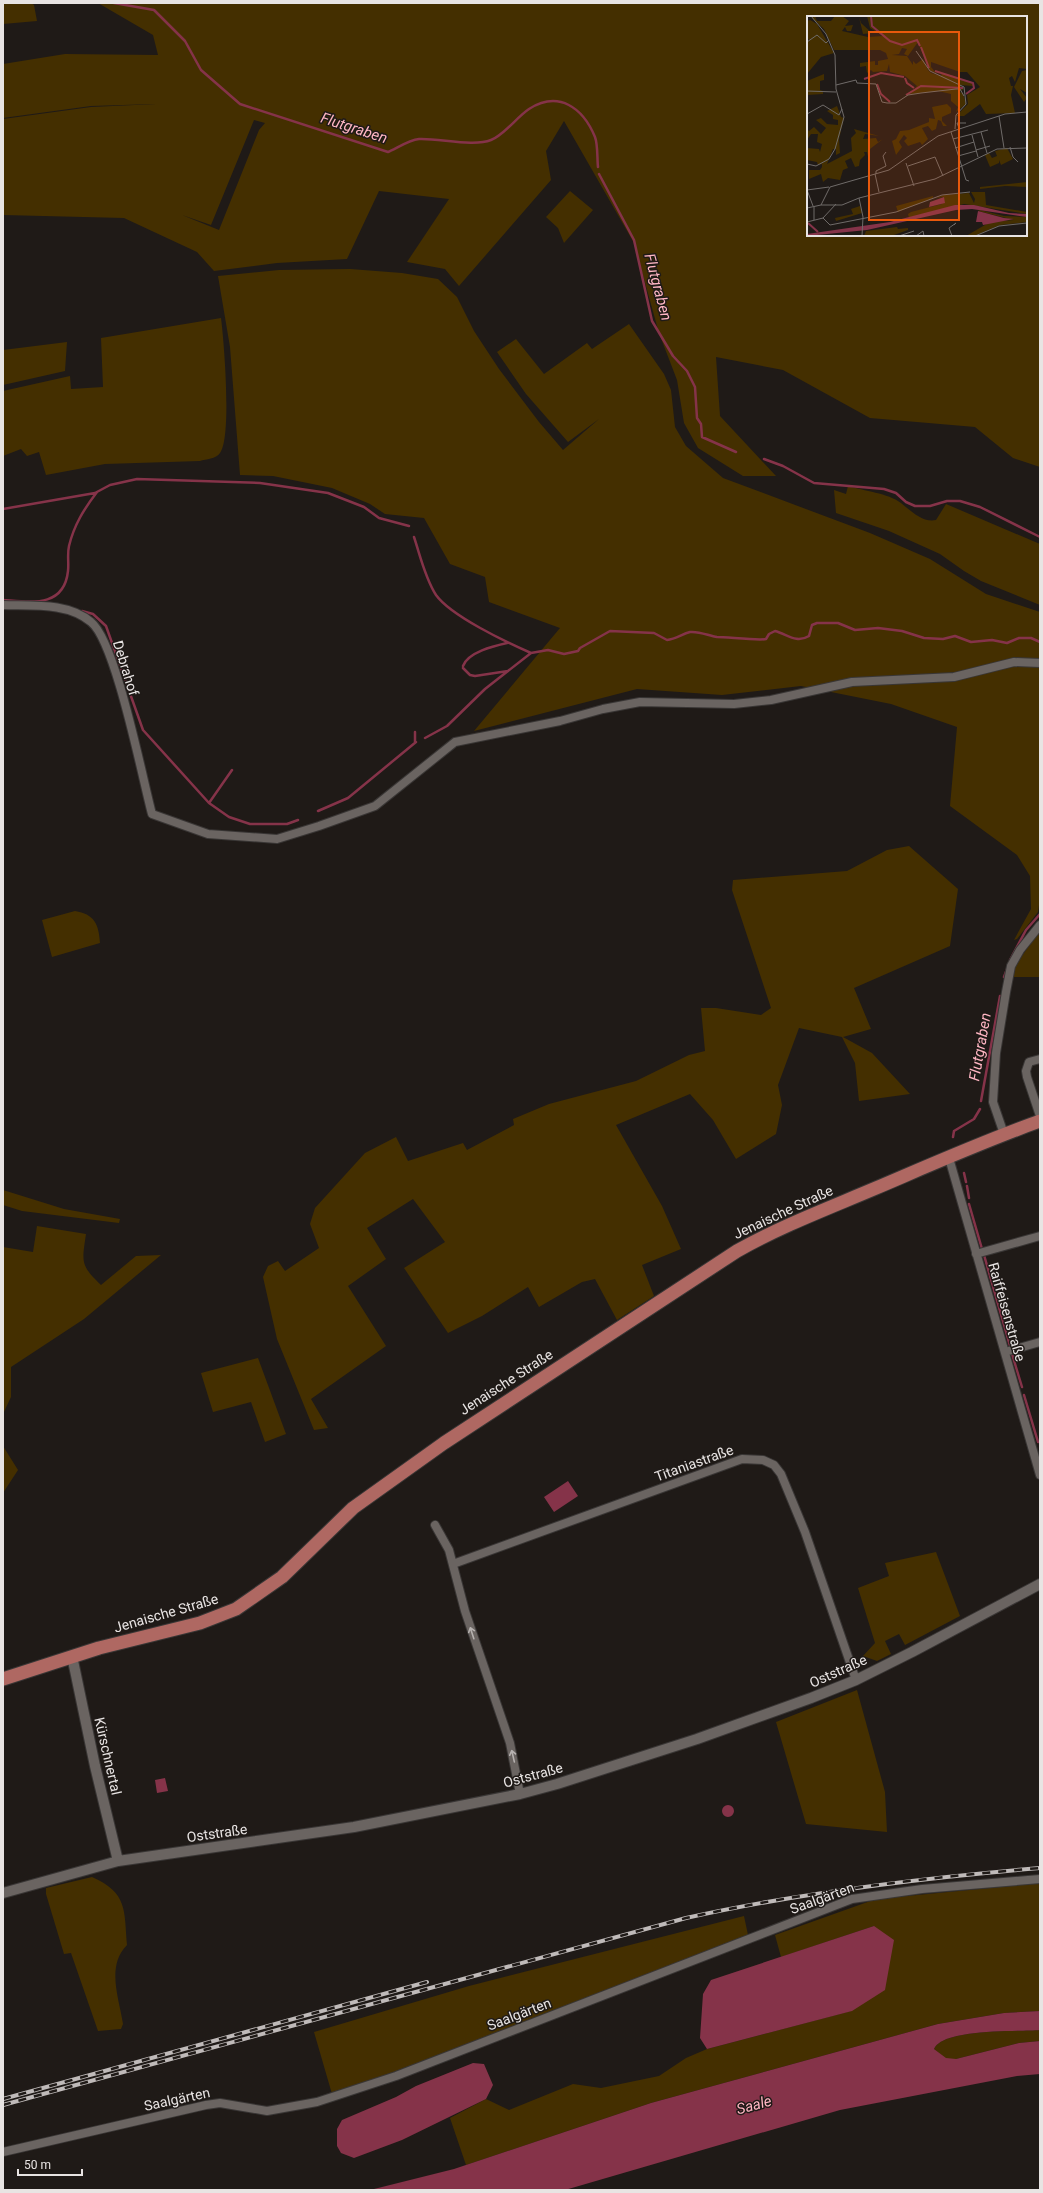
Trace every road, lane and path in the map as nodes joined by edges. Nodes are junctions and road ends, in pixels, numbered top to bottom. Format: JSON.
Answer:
{"nodes":[{"id":1,"x":3,"y":605,"type":"edge"},
{"id":2,"x":1040,"y":663,"type":"edge"},
{"id":3,"x":1040,"y":926,"type":"edge"},
{"id":4,"x":1040,"y":1059,"type":"edge"},
{"id":5,"x":1040,"y":1116,"type":"edge"},
{"id":6,"x":1040,"y":1121,"type":"edge"},
{"id":7,"x":1004,"y":1134,"type":"junction"},
{"id":8,"x":948,"y":1158,"type":"junction"},
{"id":9,"x":1040,"y":1236,"type":"edge"},
{"id":10,"x":976,"y":1254,"type":"junction"},
{"id":11,"x":1040,"y":1342,"type":"edge"},
{"id":12,"x":1005,"y":1352,"type":"junction"},
{"id":13,"x":1036,"y":1449,"type":"edge"},
{"id":14,"x":1040,"y":1475,"type":"edge"},
{"id":15,"x":435,"y":1525,"type":"dead end"},
{"id":16,"x":453,"y":1564,"type":"junction"},
{"id":17,"x":1040,"y":1584,"type":"edge"},
{"id":18,"x":72,"y":1656,"type":"junction"},
{"id":19,"x":3,"y":1679,"type":"edge"},
{"id":20,"x":856,"y":1680,"type":"junction"},
{"id":21,"x":520,"y":1794,"type":"junction"},
{"id":22,"x":118,"y":1861,"type":"junction"},
{"id":23,"x":1040,"y":1879,"type":"edge"},
{"id":24,"x":3,"y":1893,"type":"edge"},
{"id":25,"x":3,"y":2152,"type":"edge"}],
"edges":[{"from":1,"to":2,"type":"street","name":"Debrahof"},
{"from":3,"to":7,"type":"street"},
{"from":4,"to":5,"type":"street"},
{"from":6,"to":7,"type":"main road","name":"Jenaische Straße"},
{"from":7,"to":8,"type":"main road","name":"Jenaische Straße"},
{"from":8,"to":10,"type":"street","name":"Raiffeisenstraße"},
{"from":8,"to":18,"type":"main road","name":"Jenaische Straße"},
{"from":9,"to":10,"type":"street"},
{"from":10,"to":12,"type":"street","name":"Raiffeisenstraße"},
{"from":11,"to":12,"type":"street"},
{"from":12,"to":13,"type":"street","name":"Raiffeisenstraße"},
{"from":13,"to":14,"type":"street","name":"Raiffeisenstraße"},
{"from":15,"to":16,"type":"street"},
{"from":16,"to":20,"type":"street","name":"Titaniastraße"},
{"from":21,"to":16,"type":"street","one_way":true},
{"from":17,"to":20,"type":"street","name":"Oststraße"},
{"from":18,"to":19,"type":"main road","name":"Jenaische Straße"},
{"from":18,"to":22,"type":"street","name":"Kürschnertal"},
{"from":20,"to":21,"type":"street","name":"Oststraße"},
{"from":21,"to":22,"type":"street","name":"Oststraße"},
{"from":22,"to":24,"type":"street","name":"Oststraße"},
{"from":23,"to":25,"type":"street","name":"Saalgärten"}]}
